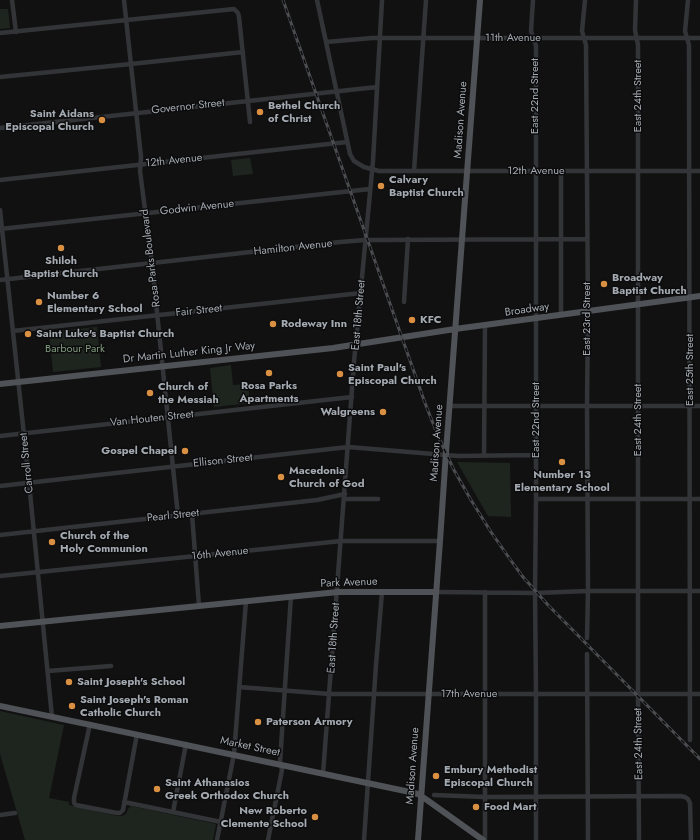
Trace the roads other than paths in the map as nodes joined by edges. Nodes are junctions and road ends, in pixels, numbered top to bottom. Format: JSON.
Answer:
{"nodes":[{"id":1,"x":12,"y":0,"type":"edge"},
{"id":2,"x":124,"y":0,"type":"edge"},
{"id":3,"x":317,"y":0,"type":"edge"},
{"id":4,"x":382,"y":0,"type":"edge"},
{"id":5,"x":426,"y":0,"type":"edge"},
{"id":6,"x":480,"y":0,"type":"edge"},
{"id":7,"x":534,"y":0,"type":"edge"},
{"id":8,"x":585,"y":0,"type":"edge"},
{"id":9,"x":636,"y":0,"type":"edge"},
{"id":10,"x":688,"y":0,"type":"edge"},
{"id":11,"x":126,"y":20,"type":"junction"},
{"id":12,"x":16,"y":32,"type":"junction"},
{"id":13,"x":0,"y":33,"type":"edge"},
{"id":14,"x":380,"y":38,"type":"junction"},
{"id":15,"x":424,"y":38,"type":"junction"},
{"id":16,"x":478,"y":38,"type":"junction"},
{"id":17,"x":533,"y":38,"type":"junction"},
{"id":18,"x":584,"y":38,"type":"junction"},
{"id":19,"x":636,"y":38,"type":"junction"},
{"id":20,"x":688,"y":38,"type":"junction"},
{"id":21,"x":700,"y":38,"type":"edge"},
{"id":22,"x":326,"y":42,"type":"junction"},
{"id":23,"x":243,"y":52,"type":"junction"},
{"id":24,"x":131,"y":64,"type":"junction"},
{"id":25,"x":0,"y":77,"type":"edge"},
{"id":26,"x":377,"y":87,"type":"junction"},
{"id":27,"x":336,"y":91,"type":"junction"},
{"id":28,"x":248,"y":101,"type":"junction"},
{"id":29,"x":136,"y":113,"type":"junction"},
{"id":30,"x":250,"y":122,"type":"dead end"},
{"id":31,"x":0,"y":128,"type":"edge"},
{"id":32,"x":347,"y":142,"type":"junction"},
{"id":33,"x":140,"y":165,"type":"junction"},
{"id":34,"x":372,"y":169,"type":"junction"},
{"id":35,"x":414,"y":171,"type":"junction"},
{"id":36,"x":468,"y":171,"type":"junction"},
{"id":37,"x":535,"y":171,"type":"junction"},
{"id":38,"x":561,"y":171,"type":"junction"},
{"id":39,"x":586,"y":171,"type":"junction"},
{"id":40,"x":638,"y":171,"type":"junction"},
{"id":41,"x":690,"y":171,"type":"junction"},
{"id":42,"x":700,"y":171,"type":"edge"},
{"id":43,"x":0,"y":180,"type":"edge"},
{"id":44,"x":370,"y":189,"type":"junction"},
{"id":45,"x":0,"y":210,"type":"edge"},
{"id":46,"x":146,"y":214,"type":"junction"},
{"id":47,"x":1,"y":229,"type":"edge"},
{"id":48,"x":408,"y":239,"type":"junction"},
{"id":49,"x":463,"y":239,"type":"junction"},
{"id":50,"x":535,"y":239,"type":"junction"},
{"id":51,"x":560,"y":239,"type":"junction"},
{"id":52,"x":587,"y":239,"type":"junction"},
{"id":53,"x":366,"y":240,"type":"junction"},
{"id":54,"x":152,"y":264,"type":"junction"},
{"id":55,"x":0,"y":280,"type":"edge"},
{"id":56,"x":7,"y":280,"type":"junction"},
{"id":57,"x":361,"y":293,"type":"junction"},
{"id":58,"x":700,"y":296,"type":"edge"},
{"id":59,"x":690,"y":298,"type":"junction"},
{"id":60,"x":404,"y":302,"type":"dead end"},
{"id":61,"x":638,"y":305,"type":"junction"},
{"id":62,"x":588,"y":312,"type":"junction"},
{"id":63,"x":561,"y":315,"type":"junction"},
{"id":64,"x":158,"y":316,"type":"junction"},
{"id":65,"x":536,"y":318,"type":"junction"},
{"id":66,"x":484,"y":326,"type":"junction"},
{"id":67,"x":455,"y":330,"type":"junction"},
{"id":68,"x":13,"y":331,"type":"junction"},
{"id":69,"x":356,"y":344,"type":"junction"},
{"id":70,"x":163,"y":366,"type":"junction"},
{"id":71,"x":18,"y":382,"type":"junction"},
{"id":72,"x":0,"y":384,"type":"edge"},
{"id":73,"x":352,"y":397,"type":"junction"},
{"id":74,"x":450,"y":406,"type":"junction"},
{"id":75,"x":484,"y":406,"type":"junction"},
{"id":76,"x":536,"y":406,"type":"junction"},
{"id":77,"x":587,"y":406,"type":"junction"},
{"id":78,"x":638,"y":406,"type":"junction"},
{"id":79,"x":690,"y":406,"type":"junction"},
{"id":80,"x":700,"y":406,"type":"edge"},
{"id":81,"x":168,"y":417,"type":"junction"},
{"id":82,"x":24,"y":433,"type":"junction"},
{"id":83,"x":0,"y":436,"type":"edge"},
{"id":84,"x":348,"y":447,"type":"junction"},
{"id":85,"x":446,"y":455,"type":"junction"},
{"id":86,"x":484,"y":455,"type":"junction"},
{"id":87,"x":536,"y":455,"type":"junction"},
{"id":88,"x":174,"y":466,"type":"junction"},
{"id":89,"x":29,"y":482,"type":"junction"},
{"id":90,"x":0,"y":486,"type":"edge"},
{"id":91,"x":345,"y":496,"type":"junction"},
{"id":92,"x":690,"y":498,"type":"junction"},
{"id":93,"x":700,"y":498,"type":"edge"},
{"id":94,"x":378,"y":499,"type":"dead end"},
{"id":95,"x":536,"y":499,"type":"junction"},
{"id":96,"x":588,"y":499,"type":"junction"},
{"id":97,"x":638,"y":499,"type":"junction"},
{"id":98,"x":192,"y":514,"type":"junction"},
{"id":99,"x":178,"y":516,"type":"junction"},
{"id":100,"x":34,"y":531,"type":"junction"},
{"id":101,"x":0,"y":535,"type":"edge"},
{"id":102,"x":341,"y":541,"type":"junction"},
{"id":103,"x":440,"y":541,"type":"junction"},
{"id":104,"x":196,"y":556,"type":"junction"},
{"id":105,"x":38,"y":572,"type":"junction"},
{"id":106,"x":0,"y":576,"type":"edge"},
{"id":107,"x":588,"y":591,"type":"junction"},
{"id":108,"x":639,"y":591,"type":"junction"},
{"id":109,"x":690,"y":591,"type":"junction"},
{"id":110,"x":700,"y":591,"type":"edge"},
{"id":111,"x":338,"y":592,"type":"junction"},
{"id":112,"x":382,"y":592,"type":"junction"},
{"id":113,"x":436,"y":592,"type":"junction"},
{"id":114,"x":485,"y":592,"type":"junction"},
{"id":115,"x":535,"y":593,"type":"junction"},
{"id":116,"x":292,"y":596,"type":"junction"},
{"id":117,"x":246,"y":601,"type":"junction"},
{"id":118,"x":199,"y":606,"type":"junction"},
{"id":119,"x":43,"y":622,"type":"junction"},
{"id":120,"x":0,"y":626,"type":"edge"},
{"id":121,"x":587,"y":638,"type":"dead end"},
{"id":122,"x":587,"y":654,"type":"dead end"},
{"id":123,"x":111,"y":666,"type":"dead end"},
{"id":124,"x":48,"y":671,"type":"junction"},
{"id":125,"x":239,"y":687,"type":"junction"},
{"id":126,"x":285,"y":691,"type":"junction"},
{"id":127,"x":330,"y":694,"type":"junction"},
{"id":128,"x":374,"y":694,"type":"junction"},
{"id":129,"x":428,"y":694,"type":"junction"},
{"id":130,"x":485,"y":694,"type":"junction"},
{"id":131,"x":536,"y":694,"type":"junction"},
{"id":132,"x":587,"y":694,"type":"junction"},
{"id":133,"x":638,"y":694,"type":"junction"},
{"id":134,"x":690,"y":694,"type":"junction"},
{"id":135,"x":700,"y":694,"type":"edge"},
{"id":136,"x":0,"y":706,"type":"edge"},
{"id":137,"x":52,"y":717,"type":"junction"},
{"id":138,"x":90,"y":724,"type":"junction"},
{"id":139,"x":137,"y":734,"type":"junction"},
{"id":140,"x":690,"y":740,"type":"dead end"},
{"id":141,"x":186,"y":744,"type":"junction"},
{"id":142,"x":234,"y":754,"type":"junction"},
{"id":143,"x":280,"y":764,"type":"junction"},
{"id":144,"x":323,"y":774,"type":"junction"},
{"id":145,"x":368,"y":783,"type":"junction"},
{"id":146,"x":434,"y":795,"type":"dead end"},
{"id":147,"x":421,"y":796,"type":"junction"},
{"id":148,"x":639,"y":796,"type":"junction"},
{"id":149,"x":485,"y":797,"type":"junction"},
{"id":150,"x":536,"y":797,"type":"junction"},
{"id":151,"x":587,"y":797,"type":"junction"},
{"id":152,"x":124,"y":802,"type":"junction"},
{"id":153,"x":173,"y":812,"type":"junction"},
{"id":154,"x":15,"y":813,"type":"dead end"},
{"id":155,"x":0,"y":815,"type":"edge"},
{"id":156,"x":221,"y":822,"type":"junction"},
{"id":157,"x":217,"y":840,"type":"edge"},
{"id":158,"x":268,"y":840,"type":"edge"},
{"id":159,"x":364,"y":840,"type":"edge"},
{"id":160,"x":418,"y":840,"type":"edge"},
{"id":161,"x":484,"y":840,"type":"edge"},
{"id":162,"x":536,"y":840,"type":"edge"},
{"id":163,"x":588,"y":840,"type":"edge"},
{"id":164,"x":639,"y":840,"type":"edge"},
{"id":165,"x":691,"y":840,"type":"edge"}],
"edges":[{"from":1,"to":12,"type":"street"},
{"from":2,"to":11,"type":"street","name":"Rosa Parks Boulevard"},
{"from":3,"to":22,"type":"street","name":"12th Avenue"},
{"from":4,"to":14,"type":"street","name":"East 18th Street"},
{"from":5,"to":15,"type":"street"},
{"from":6,"to":16,"type":"main road","name":"Madison Avenue"},
{"from":7,"to":17,"type":"street","name":"East 22nd Street"},
{"from":8,"to":18,"type":"street","name":"East 23rd Street"},
{"from":9,"to":19,"type":"street","name":"East 24th Street"},
{"from":10,"to":20,"type":"street","name":"East 25th Street"},
{"from":11,"to":12,"type":"street"},
{"from":11,"to":23,"type":"street"},
{"from":11,"to":24,"type":"street","name":"Rosa Parks Boulevard"},
{"from":12,"to":13,"type":"street"},
{"from":14,"to":15,"type":"street","name":"11th Avenue"},
{"from":14,"to":22,"type":"street","name":"11th Avenue"},
{"from":14,"to":26,"type":"street","name":"East 18th Street"},
{"from":15,"to":16,"type":"street","name":"11th Avenue"},
{"from":15,"to":35,"type":"street"},
{"from":16,"to":17,"type":"street","name":"11th Avenue"},
{"from":16,"to":36,"type":"main road","name":"Madison Avenue"},
{"from":17,"to":18,"type":"street","name":"11th Avenue"},
{"from":17,"to":37,"type":"street","name":"East 22nd Street"},
{"from":18,"to":19,"type":"street","name":"11th Avenue"},
{"from":18,"to":39,"type":"street","name":"East 23rd Street"},
{"from":19,"to":20,"type":"street","name":"11th Avenue"},
{"from":19,"to":40,"type":"street","name":"East 24th Street"},
{"from":20,"to":21,"type":"street","name":"11th Avenue"},
{"from":20,"to":41,"type":"street","name":"East 25th Street"},
{"from":22,"to":27,"type":"street","name":"12th Avenue"},
{"from":23,"to":24,"type":"street"},
{"from":23,"to":28,"type":"street"},
{"from":24,"to":25,"type":"street"},
{"from":24,"to":29,"type":"street","name":"Rosa Parks Boulevard"},
{"from":26,"to":27,"type":"street","name":"Governor Street"},
{"from":26,"to":34,"type":"street","name":"East 18th Street"},
{"from":27,"to":28,"type":"street","name":"Governor Street"},
{"from":27,"to":32,"type":"street","name":"12th Avenue"},
{"from":28,"to":29,"type":"street","name":"Governor Street"},
{"from":28,"to":30,"type":"street"},
{"from":29,"to":31,"type":"street","name":"Governor Street"},
{"from":29,"to":33,"type":"street","name":"Rosa Parks Boulevard"},
{"from":32,"to":33,"type":"street","name":"12th Avenue"},
{"from":32,"to":34,"type":"street","name":"12th Avenue"},
{"from":33,"to":43,"type":"street","name":"12th Avenue"},
{"from":33,"to":46,"type":"street","name":"Rosa Parks Boulevard"},
{"from":34,"to":35,"type":"street","name":"12th Avenue"},
{"from":34,"to":44,"type":"street","name":"East 18th Street"},
{"from":35,"to":36,"type":"street","name":"12th Avenue"},
{"from":36,"to":37,"type":"street","name":"12th Avenue"},
{"from":36,"to":49,"type":"main road","name":"Madison Avenue"},
{"from":37,"to":38,"type":"street","name":"12th Avenue"},
{"from":37,"to":50,"type":"street","name":"East 22nd Street"},
{"from":38,"to":39,"type":"street","name":"12th Avenue"},
{"from":38,"to":51,"type":"street"},
{"from":39,"to":40,"type":"street","name":"12th Avenue"},
{"from":39,"to":52,"type":"street","name":"East 23rd Street"},
{"from":40,"to":41,"type":"street","name":"12th Avenue"},
{"from":40,"to":61,"type":"street","name":"East 24th Street"},
{"from":41,"to":42,"type":"street","name":"12th Avenue"},
{"from":41,"to":59,"type":"street","name":"East 25th Street"},
{"from":44,"to":46,"type":"street","name":"Godwin Avenue"},
{"from":44,"to":53,"type":"street","name":"East 18th Street"},
{"from":45,"to":47,"type":"street","name":"Carroll Street"},
{"from":46,"to":47,"type":"street","name":"Godwin Avenue"},
{"from":46,"to":54,"type":"street","name":"Rosa Parks Boulevard"},
{"from":47,"to":56,"type":"street","name":"Carroll Street"},
{"from":48,"to":49,"type":"street","name":"Hamilton Avenue"},
{"from":48,"to":53,"type":"street","name":"Hamilton Avenue"},
{"from":48,"to":60,"type":"street"},
{"from":49,"to":50,"type":"street","name":"Hamilton Avenue"},
{"from":49,"to":67,"type":"main road","name":"Madison Avenue"},
{"from":50,"to":51,"type":"street","name":"Hamilton Avenue"},
{"from":50,"to":65,"type":"street","name":"East 22nd Street"},
{"from":51,"to":52,"type":"street","name":"Hamilton Avenue"},
{"from":51,"to":63,"type":"street"},
{"from":52,"to":62,"type":"street","name":"East 23rd Street"},
{"from":53,"to":54,"type":"street","name":"Hamilton Avenue"},
{"from":53,"to":57,"type":"street","name":"East 18th Street"},
{"from":54,"to":56,"type":"street","name":"Hamilton Avenue"},
{"from":54,"to":64,"type":"street","name":"Rosa Parks Boulevard"},
{"from":55,"to":56,"type":"street","name":"Hamilton Avenue"},
{"from":56,"to":68,"type":"street","name":"Carroll Street"},
{"from":57,"to":64,"type":"street","name":"Fair Street"},
{"from":57,"to":69,"type":"street","name":"East 18th Street"},
{"from":58,"to":59,"type":"main road","name":"Broadway"},
{"from":59,"to":61,"type":"main road","name":"Broadway"},
{"from":59,"to":79,"type":"street","name":"East 25th Street"},
{"from":61,"to":62,"type":"main road","name":"Broadway"},
{"from":61,"to":78,"type":"street","name":"East 24th Street"},
{"from":62,"to":63,"type":"main road","name":"Broadway"},
{"from":62,"to":77,"type":"street","name":"East 23rd Street"},
{"from":63,"to":65,"type":"main road","name":"Broadway"},
{"from":64,"to":68,"type":"street","name":"Fair Street"},
{"from":64,"to":70,"type":"street","name":"Rosa Parks Boulevard"},
{"from":65,"to":66,"type":"main road","name":"Broadway"},
{"from":65,"to":76,"type":"street","name":"East 22nd Street"},
{"from":66,"to":67,"type":"main road","name":"Broadway"},
{"from":66,"to":75,"type":"street"},
{"from":67,"to":69,"type":"main road","name":"Broadway"},
{"from":67,"to":74,"type":"main road","name":"Madison Avenue"},
{"from":68,"to":71,"type":"street","name":"Carroll Street"},
{"from":69,"to":70,"type":"main road","name":"Dr Martin Luther King Jr Way"},
{"from":69,"to":73,"type":"street","name":"East 18th Street"},
{"from":70,"to":71,"type":"main road","name":"Dr Martin Luther King Jr Way"},
{"from":70,"to":81,"type":"street","name":"Rosa Parks Boulevard"},
{"from":71,"to":72,"type":"main road","name":"Dr Martin Luther King Jr Way"},
{"from":71,"to":82,"type":"street","name":"Carroll Street"},
{"from":73,"to":81,"type":"street","name":"Van Houten Street"},
{"from":73,"to":84,"type":"street","name":"East 18th Street"},
{"from":74,"to":75,"type":"street"},
{"from":74,"to":85,"type":"main road","name":"Madison Avenue"},
{"from":75,"to":76,"type":"street"},
{"from":75,"to":86,"type":"street"},
{"from":76,"to":77,"type":"street"},
{"from":76,"to":87,"type":"street","name":"East 22nd Street"},
{"from":77,"to":78,"type":"street"},
{"from":77,"to":96,"type":"street","name":"East 23rd Street"},
{"from":78,"to":79,"type":"street"},
{"from":78,"to":97,"type":"street","name":"East 24th Street"},
{"from":79,"to":80,"type":"street"},
{"from":79,"to":92,"type":"street","name":"East 25th Street"},
{"from":81,"to":82,"type":"street","name":"Van Houten Street"},
{"from":81,"to":88,"type":"street","name":"Rosa Parks Boulevard"},
{"from":82,"to":83,"type":"street","name":"Van Houten Street"},
{"from":82,"to":89,"type":"street","name":"Carroll Street"},
{"from":84,"to":85,"type":"street","name":"Ellison Street"},
{"from":84,"to":88,"type":"street","name":"Ellison Street"},
{"from":84,"to":91,"type":"street","name":"East 18th Street"},
{"from":85,"to":86,"type":"street","name":"Ellison Street"},
{"from":85,"to":103,"type":"main road","name":"Madison Avenue"},
{"from":86,"to":87,"type":"street","name":"Ellison Street"},
{"from":87,"to":95,"type":"street","name":"East 22nd Street"},
{"from":88,"to":89,"type":"street","name":"Ellison Street"},
{"from":88,"to":99,"type":"street","name":"Rosa Parks Boulevard"},
{"from":89,"to":90,"type":"street","name":"Ellison Street"},
{"from":89,"to":100,"type":"street","name":"Carroll Street"},
{"from":91,"to":94,"type":"street","name":"Pearl Street"},
{"from":91,"to":98,"type":"street","name":"Pearl Street"},
{"from":91,"to":102,"type":"street","name":"East 18th Street"},
{"from":92,"to":93,"type":"street"},
{"from":92,"to":97,"type":"street"},
{"from":92,"to":109,"type":"street","name":"East 25th Street"},
{"from":95,"to":96,"type":"street"},
{"from":95,"to":115,"type":"street","name":"East 22nd Street"},
{"from":96,"to":97,"type":"street"},
{"from":96,"to":107,"type":"street","name":"East 23rd Street"},
{"from":97,"to":108,"type":"street","name":"East 24th Street"},
{"from":98,"to":99,"type":"street","name":"Pearl Street"},
{"from":98,"to":104,"type":"street"},
{"from":99,"to":100,"type":"street","name":"Pearl Street"},
{"from":100,"to":101,"type":"street","name":"Pearl Street"},
{"from":100,"to":105,"type":"street","name":"Carroll Street"},
{"from":102,"to":103,"type":"street","name":"16th Avenue"},
{"from":102,"to":104,"type":"street","name":"16th Avenue"},
{"from":102,"to":111,"type":"street","name":"East 18th Street"},
{"from":103,"to":113,"type":"main road","name":"Madison Avenue"},
{"from":104,"to":105,"type":"street","name":"16th Avenue"},
{"from":104,"to":118,"type":"street"},
{"from":105,"to":106,"type":"street","name":"16th Avenue"},
{"from":105,"to":119,"type":"street","name":"Carroll Street"},
{"from":107,"to":108,"type":"street","name":"Park Avenue"},
{"from":107,"to":115,"type":"street","name":"Park Avenue"},
{"from":107,"to":121,"type":"street","name":"East 23rd Street"},
{"from":108,"to":109,"type":"street","name":"Park Avenue"},
{"from":108,"to":133,"type":"street","name":"East 24th Street"},
{"from":109,"to":110,"type":"street","name":"Park Avenue"},
{"from":109,"to":134,"type":"street","name":"East 25th Street"},
{"from":111,"to":112,"type":"main road","name":"Park Avenue"},
{"from":111,"to":116,"type":"main road","name":"Park Avenue"},
{"from":111,"to":127,"type":"street","name":"East 18th Street"},
{"from":112,"to":113,"type":"main road","name":"Park Avenue"},
{"from":112,"to":128,"type":"street"},
{"from":113,"to":114,"type":"street","name":"Park Avenue"},
{"from":113,"to":129,"type":"main road","name":"Madison Avenue"},
{"from":114,"to":115,"type":"street","name":"Park Avenue"},
{"from":114,"to":130,"type":"street"},
{"from":115,"to":131,"type":"street","name":"East 22nd Street"},
{"from":116,"to":117,"type":"main road","name":"Park Avenue"},
{"from":116,"to":126,"type":"street"},
{"from":117,"to":118,"type":"main road","name":"Park Avenue"},
{"from":117,"to":125,"type":"street"},
{"from":118,"to":119,"type":"main road","name":"Park Avenue"},
{"from":119,"to":120,"type":"main road","name":"Park Avenue"},
{"from":119,"to":124,"type":"street","name":"Carroll Street"},
{"from":122,"to":132,"type":"street"},
{"from":123,"to":124,"type":"street"},
{"from":124,"to":137,"type":"street","name":"Carroll Street"},
{"from":125,"to":126,"type":"street","name":"17th Avenue"},
{"from":125,"to":142,"type":"street"},
{"from":126,"to":127,"type":"street","name":"17th Avenue"},
{"from":126,"to":143,"type":"street"},
{"from":127,"to":128,"type":"street","name":"17th Avenue"},
{"from":127,"to":144,"type":"street","name":"East 18th Street"},
{"from":128,"to":129,"type":"street","name":"17th Avenue"},
{"from":128,"to":145,"type":"street"},
{"from":129,"to":130,"type":"street","name":"17th Avenue"},
{"from":129,"to":147,"type":"main road","name":"Madison Avenue"},
{"from":130,"to":131,"type":"street","name":"17th Avenue"},
{"from":130,"to":149,"type":"street"},
{"from":131,"to":132,"type":"street","name":"17th Avenue"},
{"from":131,"to":150,"type":"street","name":"East 22nd Street"},
{"from":132,"to":133,"type":"street","name":"17th Avenue"},
{"from":132,"to":151,"type":"street"},
{"from":133,"to":134,"type":"street","name":"17th Avenue"},
{"from":133,"to":148,"type":"street","name":"East 24th Street"},
{"from":134,"to":135,"type":"street","name":"17th Avenue"},
{"from":134,"to":140,"type":"street","name":"East 25th Street"},
{"from":136,"to":137,"type":"main road","name":"Market Street"},
{"from":137,"to":138,"type":"main road","name":"Market Street"},
{"from":138,"to":139,"type":"main road","name":"Market Street"},
{"from":138,"to":152,"type":"street"},
{"from":139,"to":141,"type":"main road","name":"Market Street"},
{"from":139,"to":152,"type":"street"},
{"from":141,"to":142,"type":"main road","name":"Market Street"},
{"from":141,"to":153,"type":"street"},
{"from":142,"to":143,"type":"main road","name":"Market Street"},
{"from":142,"to":156,"type":"street"},
{"from":143,"to":144,"type":"main road","name":"Market Street"},
{"from":143,"to":158,"type":"street"},
{"from":144,"to":145,"type":"main road","name":"Market Street"},
{"from":145,"to":147,"type":"main road","name":"Market Street"},
{"from":145,"to":159,"type":"street"},
{"from":146,"to":149,"type":"street"},
{"from":147,"to":160,"type":"main road","name":"Madison Avenue"},
{"from":147,"to":161,"type":"main road","name":"Market Street"},
{"from":148,"to":151,"type":"street"},
{"from":148,"to":164,"type":"street","name":"East 24th Street"},
{"from":148,"to":165,"type":"street"},
{"from":149,"to":150,"type":"street"},
{"from":149,"to":161,"type":"street"},
{"from":150,"to":151,"type":"street"},
{"from":150,"to":162,"type":"street","name":"East 22nd Street"},
{"from":151,"to":163,"type":"street"},
{"from":152,"to":153,"type":"street"},
{"from":153,"to":156,"type":"street"},
{"from":154,"to":155,"type":"street"},
{"from":156,"to":157,"type":"street"}]}
